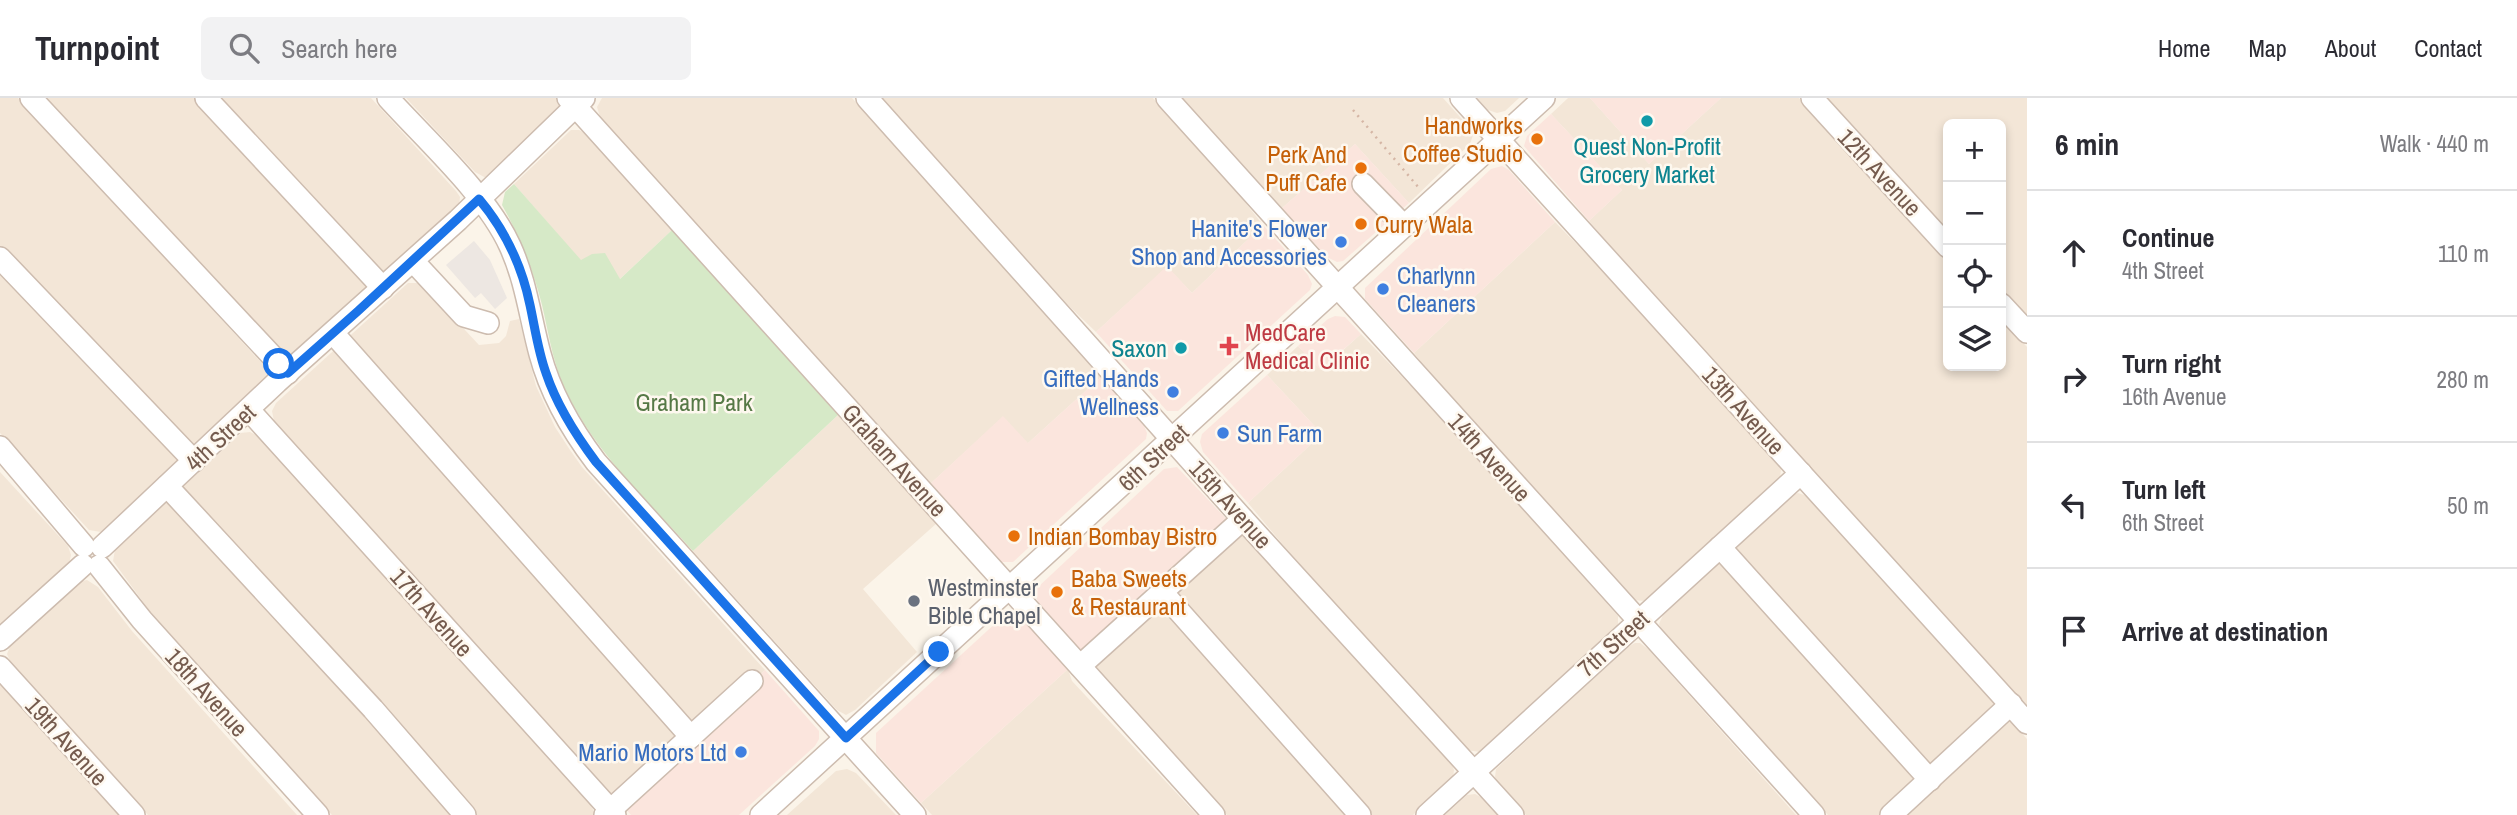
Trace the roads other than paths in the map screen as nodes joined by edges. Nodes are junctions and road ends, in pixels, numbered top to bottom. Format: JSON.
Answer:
{"nodes":[{"id":1,"x":31,"y":98,"type":"edge"},
{"id":2,"x":206,"y":98,"type":"edge"},
{"id":3,"x":388,"y":98,"type":"edge"},
{"id":4,"x":867,"y":98,"type":"edge"},
{"id":5,"x":1167,"y":98,"type":"edge"},
{"id":6,"x":1461,"y":98,"type":"edge"},
{"id":7,"x":1544,"y":98,"type":"edge"},
{"id":8,"x":1812,"y":98,"type":"edge"},
{"id":9,"x":576,"y":101,"type":"edge"},
{"id":10,"x":1499,"y":140,"type":"junction"},
{"id":11,"x":1363,"y":184,"type":"dead end"},
{"id":12,"x":479,"y":199,"type":"junction"},
{"id":13,"x":1404,"y":226,"type":"junction"},
{"id":14,"x":1946,"y":245,"type":"edge"},
{"id":15,"x":0,"y":258,"type":"edge"},
{"id":16,"x":413,"y":261,"type":"junction"},
{"id":17,"x":383,"y":288,"type":"junction"},
{"id":18,"x":1338,"y":288,"type":"junction"},
{"id":19,"x":2005,"y":308,"type":"edge"},
{"id":20,"x":488,"y":323,"type":"dead end"},
{"id":21,"x":2027,"y":332,"type":"edge"},
{"id":22,"x":333,"y":333,"type":"junction"},
{"id":23,"x":288,"y":373,"type":"junction"},
{"id":24,"x":249,"y":410,"type":"junction"},
{"id":25,"x":1174,"y":439,"type":"junction"},
{"id":26,"x":2,"y":453,"type":"edge"},
{"id":27,"x":194,"y":461,"type":"junction"},
{"id":28,"x":1801,"y":472,"type":"junction"},
{"id":29,"x":167,"y":485,"type":"junction"},
{"id":30,"x":1243,"y":519,"type":"junction"},
{"id":31,"x":1720,"y":547,"type":"junction"},
{"id":32,"x":92,"y":556,"type":"junction"},
{"id":33,"x":1010,"y":589,"type":"junction"},
{"id":34,"x":1162,"y":592,"type":"junction"},
{"id":35,"x":1637,"y":621,"type":"junction"},
{"id":36,"x":0,"y":640,"type":"edge"},
{"id":37,"x":1080,"y":666,"type":"junction"},
{"id":38,"x":0,"y":667,"type":"edge"},
{"id":39,"x":752,"y":681,"type":"dead end"},
{"id":40,"x":2011,"y":704,"type":"junction"},
{"id":41,"x":2027,"y":723,"type":"edge"},
{"id":42,"x":691,"y":737,"type":"junction"},
{"id":43,"x":846,"y":738,"type":"junction"},
{"id":44,"x":1474,"y":771,"type":"junction"},
{"id":45,"x":1930,"y":780,"type":"junction"},
{"id":46,"x":610,"y":813,"type":"edge"},
{"id":47,"x":134,"y":815,"type":"edge"},
{"id":48,"x":318,"y":815,"type":"edge"},
{"id":49,"x":465,"y":815,"type":"edge"},
{"id":50,"x":761,"y":815,"type":"edge"},
{"id":51,"x":915,"y":815,"type":"edge"},
{"id":52,"x":1214,"y":815,"type":"edge"},
{"id":53,"x":1360,"y":815,"type":"edge"},
{"id":54,"x":1427,"y":815,"type":"edge"},
{"id":55,"x":1513,"y":815,"type":"edge"},
{"id":56,"x":1814,"y":815,"type":"edge"},
{"id":57,"x":1891,"y":815,"type":"edge"}],
"edges":[{"from":1,"to":23,"type":"street"},
{"from":2,"to":17,"type":"street"},
{"from":3,"to":12,"type":"street"},
{"from":4,"to":25,"type":"street","name":"15th Avenue"},
{"from":5,"to":18,"type":"street","name":"14th Avenue"},
{"from":6,"to":10,"type":"street","name":"13th Avenue"},
{"from":7,"to":10,"type":"street","name":"6th Street"},
{"from":8,"to":14,"type":"street","name":"12th Avenue"},
{"from":9,"to":12,"type":"street","name":"4th Street"},
{"from":9,"to":33,"type":"street","name":"Graham Avenue"},
{"from":10,"to":13,"type":"street","name":"6th Street"},
{"from":10,"to":28,"type":"street","name":"13th Avenue"},
{"from":11,"to":13,"type":"street"},
{"from":12,"to":16,"type":"street","name":"4th Street"},
{"from":12,"to":43,"type":"street"},
{"from":13,"to":18,"type":"street","name":"6th Street"},
{"from":15,"to":27,"type":"street"},
{"from":16,"to":17,"type":"street","name":"4th Street"},
{"from":16,"to":20,"type":"street"},
{"from":17,"to":22,"type":"street","name":"4th Street"},
{"from":18,"to":25,"type":"street","name":"6th Street"},
{"from":18,"to":35,"type":"street","name":"14th Avenue"},
{"from":19,"to":21,"type":"street"},
{"from":22,"to":23,"type":"street","name":"4th Street"},
{"from":22,"to":42,"type":"street"},
{"from":23,"to":24,"type":"street","name":"4th Street"},
{"from":24,"to":27,"type":"street","name":"4th Street"},
{"from":24,"to":46,"type":"street","name":"17th Avenue"},
{"from":25,"to":30,"type":"street","name":"15th Avenue"},
{"from":25,"to":33,"type":"street","name":"6th Street"},
{"from":26,"to":32,"type":"street","name":"18th Avenue"},
{"from":27,"to":29,"type":"street","name":"4th Street"},
{"from":28,"to":31,"type":"street","name":"7th Street"},
{"from":28,"to":40,"type":"street","name":"13th Avenue"},
{"from":29,"to":32,"type":"street","name":"4th Street"},
{"from":29,"to":49,"type":"street"},
{"from":30,"to":34,"type":"street"},
{"from":30,"to":44,"type":"street","name":"15th Avenue"},
{"from":31,"to":35,"type":"street","name":"7th Street"},
{"from":31,"to":45,"type":"street"},
{"from":32,"to":36,"type":"street","name":"4th Street"},
{"from":32,"to":48,"type":"street","name":"18th Avenue"},
{"from":33,"to":37,"type":"street","name":"Graham Avenue"},
{"from":33,"to":43,"type":"street","name":"6th Street"},
{"from":34,"to":37,"type":"street"},
{"from":34,"to":53,"type":"street"},
{"from":35,"to":44,"type":"street","name":"7th Street"},
{"from":35,"to":56,"type":"street","name":"14th Avenue"},
{"from":37,"to":52,"type":"street","name":"Graham Avenue"},
{"from":38,"to":47,"type":"street","name":"19th Avenue"},
{"from":39,"to":42,"type":"street"},
{"from":40,"to":41,"type":"street","name":"13th Avenue"},
{"from":40,"to":45,"type":"street"},
{"from":42,"to":46,"type":"street"},
{"from":43,"to":50,"type":"street","name":"6th Street"},
{"from":43,"to":51,"type":"street"},
{"from":44,"to":54,"type":"street","name":"7th Street"},
{"from":44,"to":55,"type":"street","name":"15th Avenue"},
{"from":45,"to":57,"type":"street"}]}
